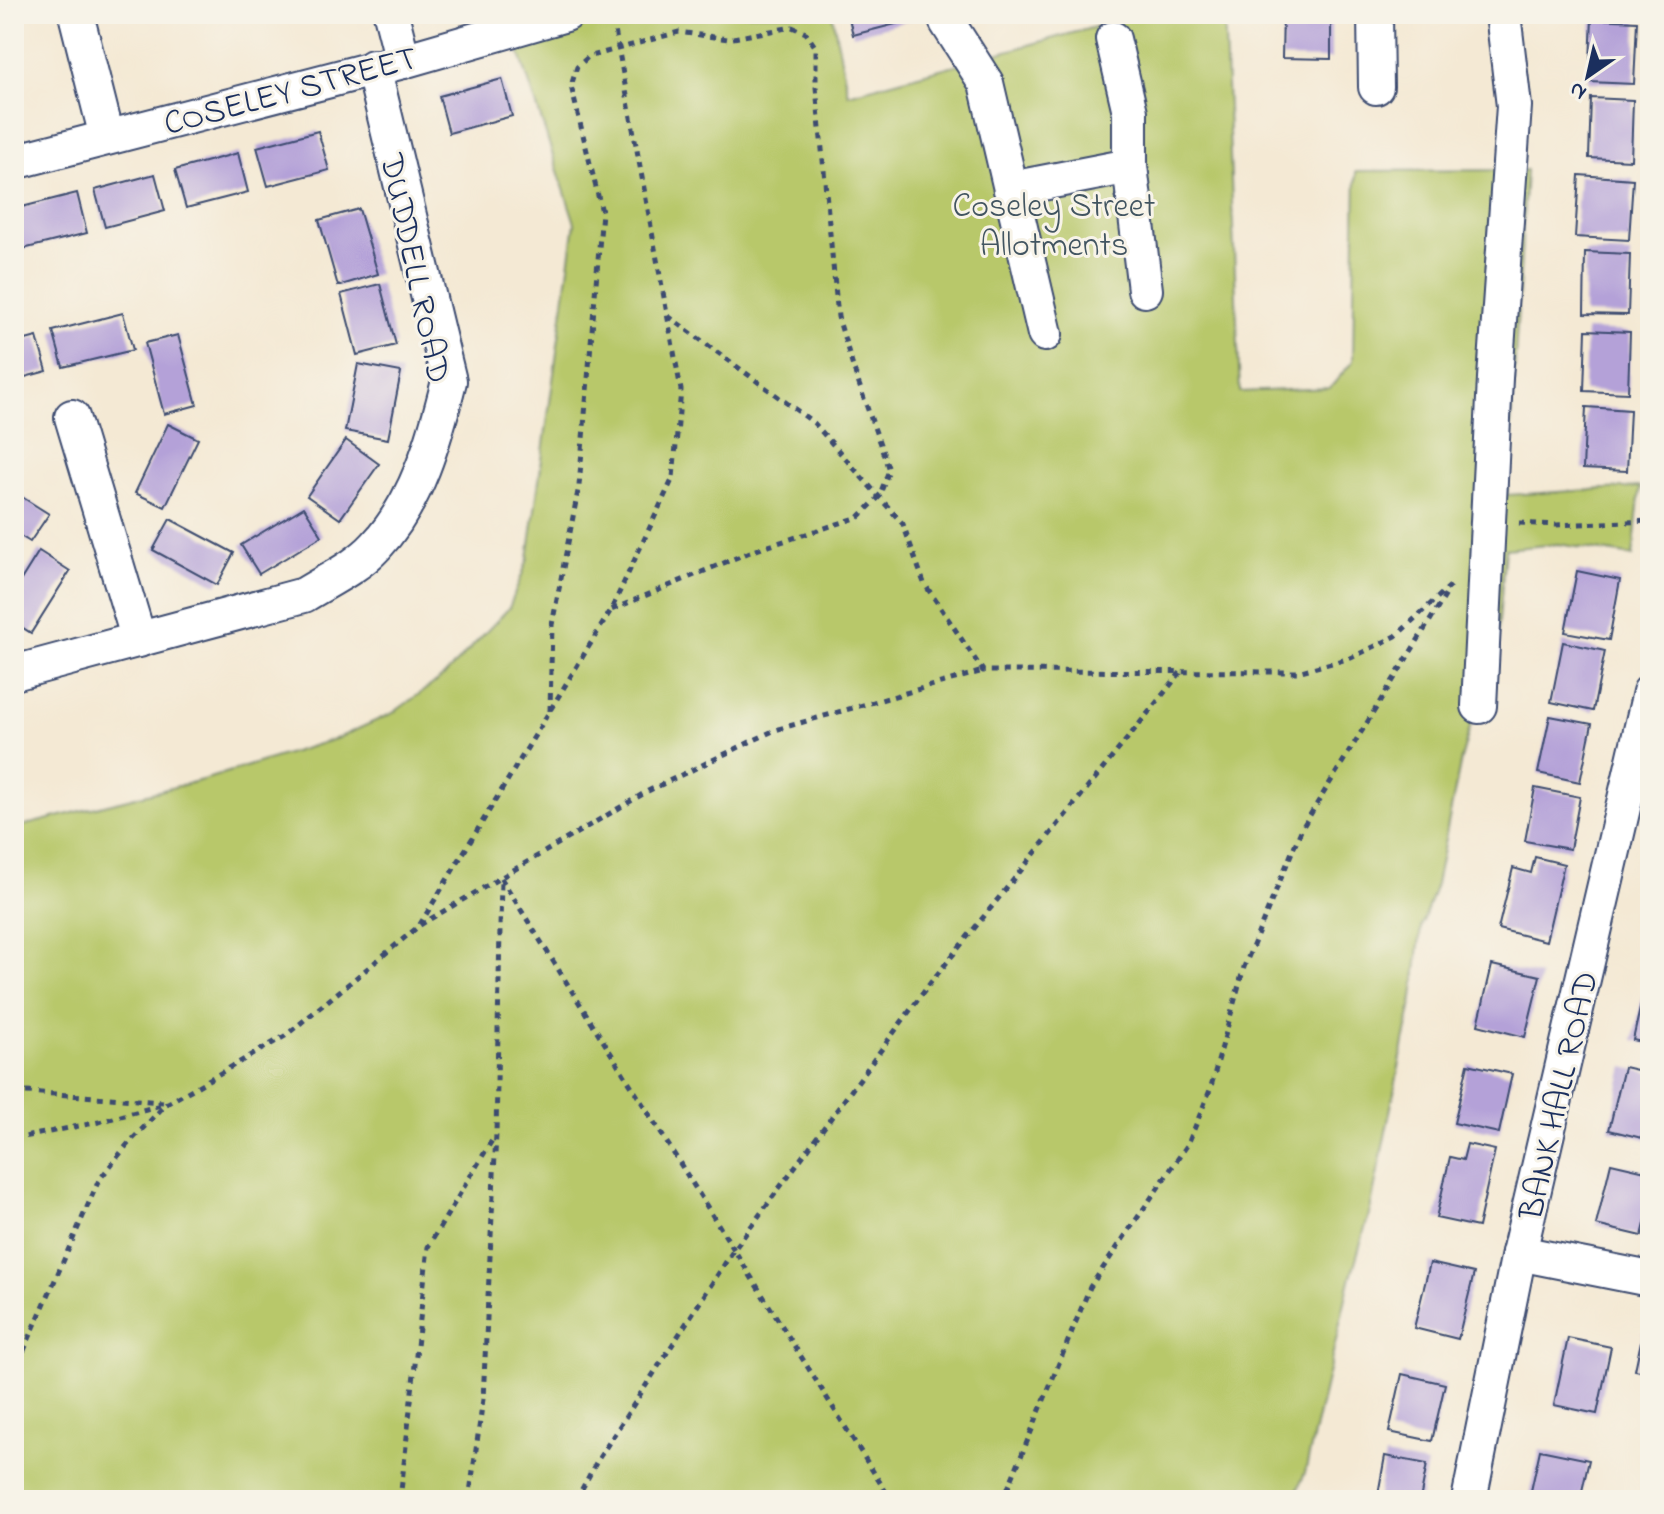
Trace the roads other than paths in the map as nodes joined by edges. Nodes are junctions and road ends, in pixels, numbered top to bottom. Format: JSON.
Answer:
{"nodes":[{"id":1,"x":76,"y":14,"type":"edge"},
{"id":2,"x":391,"y":14,"type":"edge"},
{"id":3,"x":566,"y":14,"type":"edge"},
{"id":4,"x":944,"y":14,"type":"edge"},
{"id":5,"x":1375,"y":14,"type":"edge"},
{"id":6,"x":1503,"y":14,"type":"edge"},
{"id":7,"x":1113,"y":39,"type":"dead end"},
{"id":8,"x":388,"y":64,"type":"junction"},
{"id":9,"x":1376,"y":87,"type":"dead end"},
{"id":10,"x":107,"y":137,"type":"junction"},
{"id":11,"x":14,"y":162,"type":"edge"},
{"id":12,"x":1130,"y":166,"type":"junction"},
{"id":13,"x":1011,"y":189,"type":"junction"},
{"id":14,"x":1145,"y":290,"type":"dead end"},
{"id":15,"x":1045,"y":334,"type":"dead end"},
{"id":16,"x":72,"y":417,"type":"dead end"},
{"id":17,"x":139,"y":640,"type":"junction"},
{"id":18,"x":14,"y":673,"type":"edge"},
{"id":19,"x":1650,"y":692,"type":"edge"},
{"id":20,"x":1479,"y":706,"type":"dead end"},
{"id":21,"x":1643,"y":756,"type":"edge"},
{"id":22,"x":1519,"y":1253,"type":"junction"},
{"id":23,"x":1650,"y":1279,"type":"edge"},
{"id":24,"x":1469,"y":1500,"type":"edge"}],
"edges":[{"from":1,"to":10,"type":"street"},
{"from":2,"to":8,"type":"street","name":"DUDDELL ROAD"},
{"from":3,"to":8,"type":"street","name":"COSELEY STREET"},
{"from":4,"to":13,"type":"street"},
{"from":5,"to":9,"type":"street"},
{"from":6,"to":20,"type":"street"},
{"from":7,"to":12,"type":"street"},
{"from":8,"to":10,"type":"street","name":"COSELEY STREET"},
{"from":8,"to":17,"type":"street","name":"DUDDELL ROAD"},
{"from":10,"to":11,"type":"street","name":"COSELEY STREET"},
{"from":12,"to":13,"type":"street"},
{"from":12,"to":14,"type":"street"},
{"from":13,"to":15,"type":"street"},
{"from":16,"to":17,"type":"street"},
{"from":17,"to":18,"type":"street","name":"DUDDELL ROAD"},
{"from":19,"to":21,"type":"street","name":"BANK HALL ROAD"},
{"from":21,"to":22,"type":"street","name":"BANK HALL ROAD"},
{"from":22,"to":23,"type":"street"},
{"from":22,"to":24,"type":"street","name":"BANK HALL ROAD"}]}
